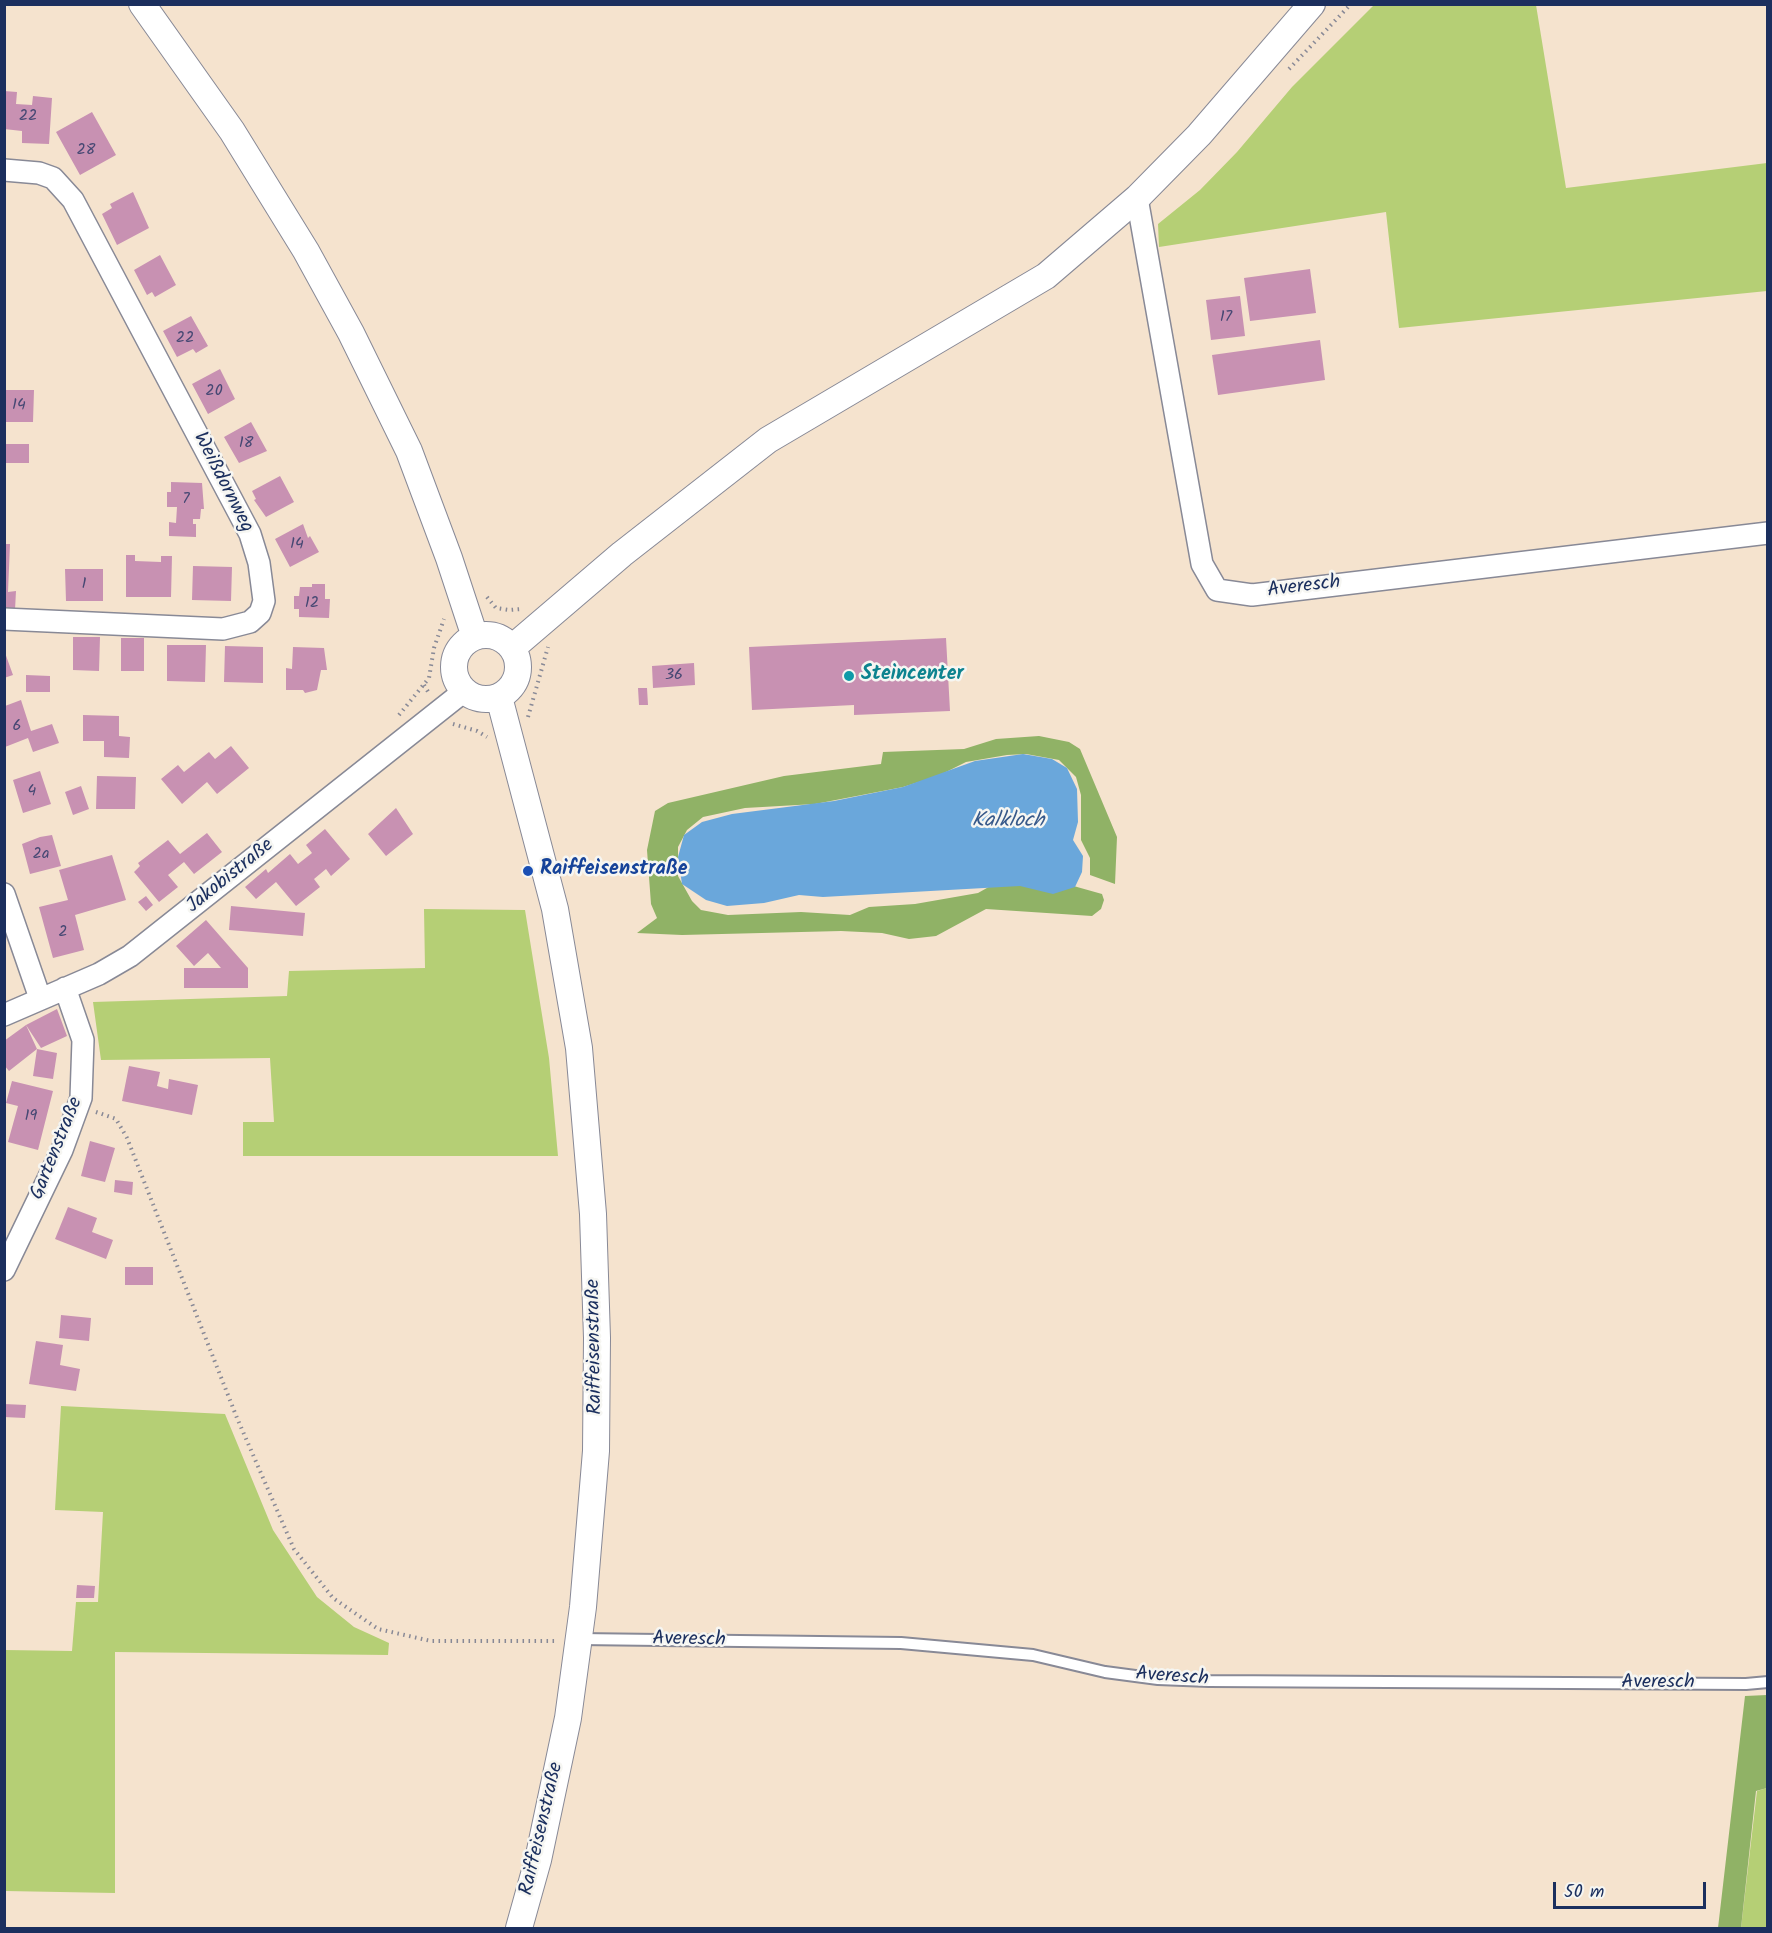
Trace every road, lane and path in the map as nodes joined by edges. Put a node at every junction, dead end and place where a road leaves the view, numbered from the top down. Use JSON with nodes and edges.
{"nodes":[{"id":1,"x":142,"y":4,"type":"edge"},
{"id":2,"x":1312,"y":4,"type":"edge"},
{"id":3,"x":4,"y":170,"type":"edge"},
{"id":4,"x":1139,"y":209,"type":"junction"},
{"id":5,"x":1767,"y":533,"type":"edge"},
{"id":6,"x":464,"y":604,"type":"junction"},
{"id":7,"x":4,"y":619,"type":"edge"},
{"id":8,"x":539,"y":625,"type":"junction"},
{"id":9,"x":475,"y":637,"type":"junction"},
{"id":10,"x":512,"y":648,"type":"junction"},
{"id":11,"x":464,"y":692,"type":"junction"},
{"id":12,"x":499,"y":697,"type":"junction"},
{"id":13,"x":440,"y":710,"type":"junction"},
{"id":14,"x":397,"y":717,"type":"dead end"},
{"id":15,"x":498,"y":734,"type":"junction"},
{"id":16,"x":490,"y":748,"type":"dead end"},
{"id":17,"x":4,"y":894,"type":"edge"},
{"id":18,"x":65,"y":988,"type":"junction"},
{"id":19,"x":40,"y":998,"type":"junction"},
{"id":20,"x":4,"y":1015,"type":"edge"},
{"id":21,"x":78,"y":1108,"type":"junction"},
{"id":22,"x":4,"y":1270,"type":"edge"},
{"id":23,"x":579,"y":1639,"type":"junction"},
{"id":24,"x":1767,"y":1682,"type":"edge"},
{"id":25,"x":519,"y":1929,"type":"edge"}],
"edges":[{"from":1,"to":6,"type":"street"},
{"from":2,"to":4,"type":"street"},
{"from":3,"to":7,"type":"street","name":"Weißdornweg"},
{"from":4,"to":5,"type":"street","name":"Averesch"},
{"from":4,"to":8,"type":"street"},
{"from":6,"to":8,"type":"path"},
{"from":6,"to":9,"type":"street"},
{"from":6,"to":14,"type":"path"},
{"from":8,"to":10,"type":"street"},
{"from":8,"to":15,"type":"path"},
{"from":9,"to":10,"type":"street"},
{"from":9,"to":11,"type":"street"},
{"from":10,"to":12,"type":"street"},
{"from":11,"to":12,"type":"street"},
{"from":11,"to":13,"type":"street","name":"Jakobistraße"},
{"from":12,"to":15,"type":"street","name":"Raiffeisenstraße"},
{"from":13,"to":15,"type":"path"},
{"from":13,"to":18,"type":"street","name":"Jakobistraße"},
{"from":15,"to":16,"type":"path"},
{"from":15,"to":23,"type":"street","name":"Raiffeisenstraße"},
{"from":17,"to":19,"type":"street"},
{"from":18,"to":19,"type":"street","name":"Jakobistraße"},
{"from":18,"to":21,"type":"street","name":"Gartenstraße"},
{"from":19,"to":20,"type":"street","name":"Jakobistraße"},
{"from":21,"to":22,"type":"street","name":"Gartenstraße"},
{"from":21,"to":23,"type":"path"},
{"from":23,"to":24,"type":"lane","name":"Averesch"},
{"from":23,"to":25,"type":"street","name":"Raiffeisenstraße"}]}
